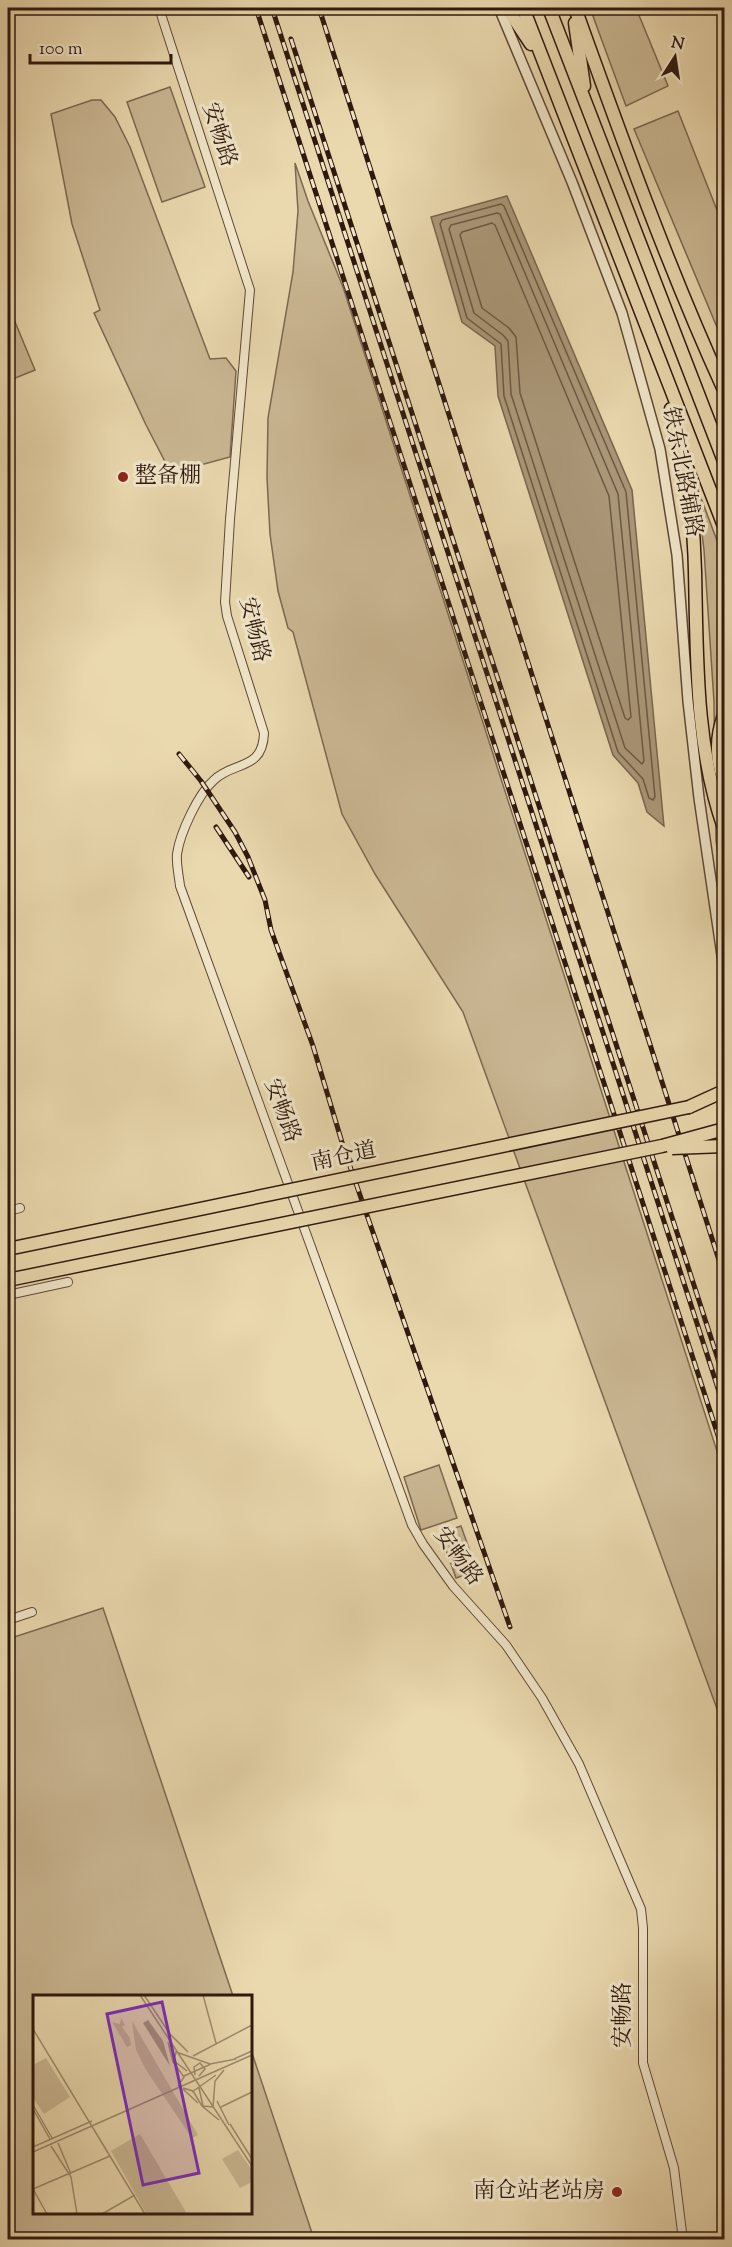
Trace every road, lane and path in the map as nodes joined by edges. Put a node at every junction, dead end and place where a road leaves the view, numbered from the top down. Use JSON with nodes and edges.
{"nodes":[{"id":1,"x":159,"y":8,"type":"edge"},
{"id":2,"x":499,"y":8,"type":"edge"},
{"id":3,"x":507,"y":8,"type":"edge"},
{"id":4,"x":523,"y":8,"type":"edge"},
{"id":5,"x":549,"y":8,"type":"edge"},
{"id":6,"x":574,"y":8,"type":"edge"},
{"id":7,"x":543,"y":62,"type":"junction"},
{"id":8,"x":587,"y":108,"type":"junction"},
{"id":9,"x":654,"y":349,"type":"junction"},
{"id":10,"x":694,"y":381,"type":"junction"},
{"id":11,"x":724,"y":390,"type":"edge"},
{"id":12,"x":724,"y":436,"type":"edge"},
{"id":13,"x":724,"y":461,"type":"edge"},
{"id":14,"x":724,"y":526,"type":"edge"},
{"id":15,"x":724,"y":715,"type":"edge"},
{"id":16,"x":724,"y":780,"type":"edge"},
{"id":17,"x":724,"y":828,"type":"edge"},
{"id":18,"x":724,"y":969,"type":"edge"},
{"id":19,"x":724,"y":1091,"type":"edge"},
{"id":20,"x":724,"y":1101,"type":"edge"},
{"id":21,"x":689,"y":1107,"type":"junction"},
{"id":22,"x":724,"y":1129,"type":"edge"},
{"id":23,"x":662,"y":1146,"type":"junction"},
{"id":24,"x":724,"y":1146,"type":"edge"},
{"id":25,"x":20,"y":1208,"type":"dead end"},
{"id":26,"x":8,"y":1211,"type":"edge"},
{"id":27,"x":8,"y":1249,"type":"edge"},
{"id":28,"x":8,"y":1280,"type":"edge"},
{"id":29,"x":68,"y":1282,"type":"dead end"},
{"id":30,"x":8,"y":1295,"type":"edge"},
{"id":31,"x":32,"y":1612,"type":"dead end"},
{"id":32,"x":8,"y":1620,"type":"edge"},
{"id":33,"x":683,"y":2240,"type":"edge"}],
"edges":[{"from":1,"to":33,"type":"street","name":"安畅路"},
{"from":2,"to":18,"type":"street","name":"铁东北路辅路"},
{"from":3,"to":7,"type":"highway"},
{"from":4,"to":7,"type":"highway"},
{"from":5,"to":8,"type":"highway"},
{"from":6,"to":8,"type":"highway"},
{"from":6,"to":11,"type":"highway"},
{"from":7,"to":9,"type":"highway"},
{"from":8,"to":10,"type":"highway"},
{"from":9,"to":14,"type":"highway"},
{"from":9,"to":17,"type":"highway"},
{"from":10,"to":12,"type":"highway"},
{"from":10,"to":13,"type":"highway"},
{"from":15,"to":16,"type":"highway"},
{"from":19,"to":21,"type":"highway"},
{"from":20,"to":21,"type":"highway"},
{"from":21,"to":27,"type":"highway","name":"南仓道","bridge":true},
{"from":22,"to":23,"type":"highway","bridge":true},
{"from":23,"to":24,"type":"highway","bridge":true},
{"from":23,"to":28,"type":"highway","bridge":true},
{"from":25,"to":26,"type":"street"},
{"from":29,"to":30,"type":"street"},
{"from":31,"to":32,"type":"street"}]}
